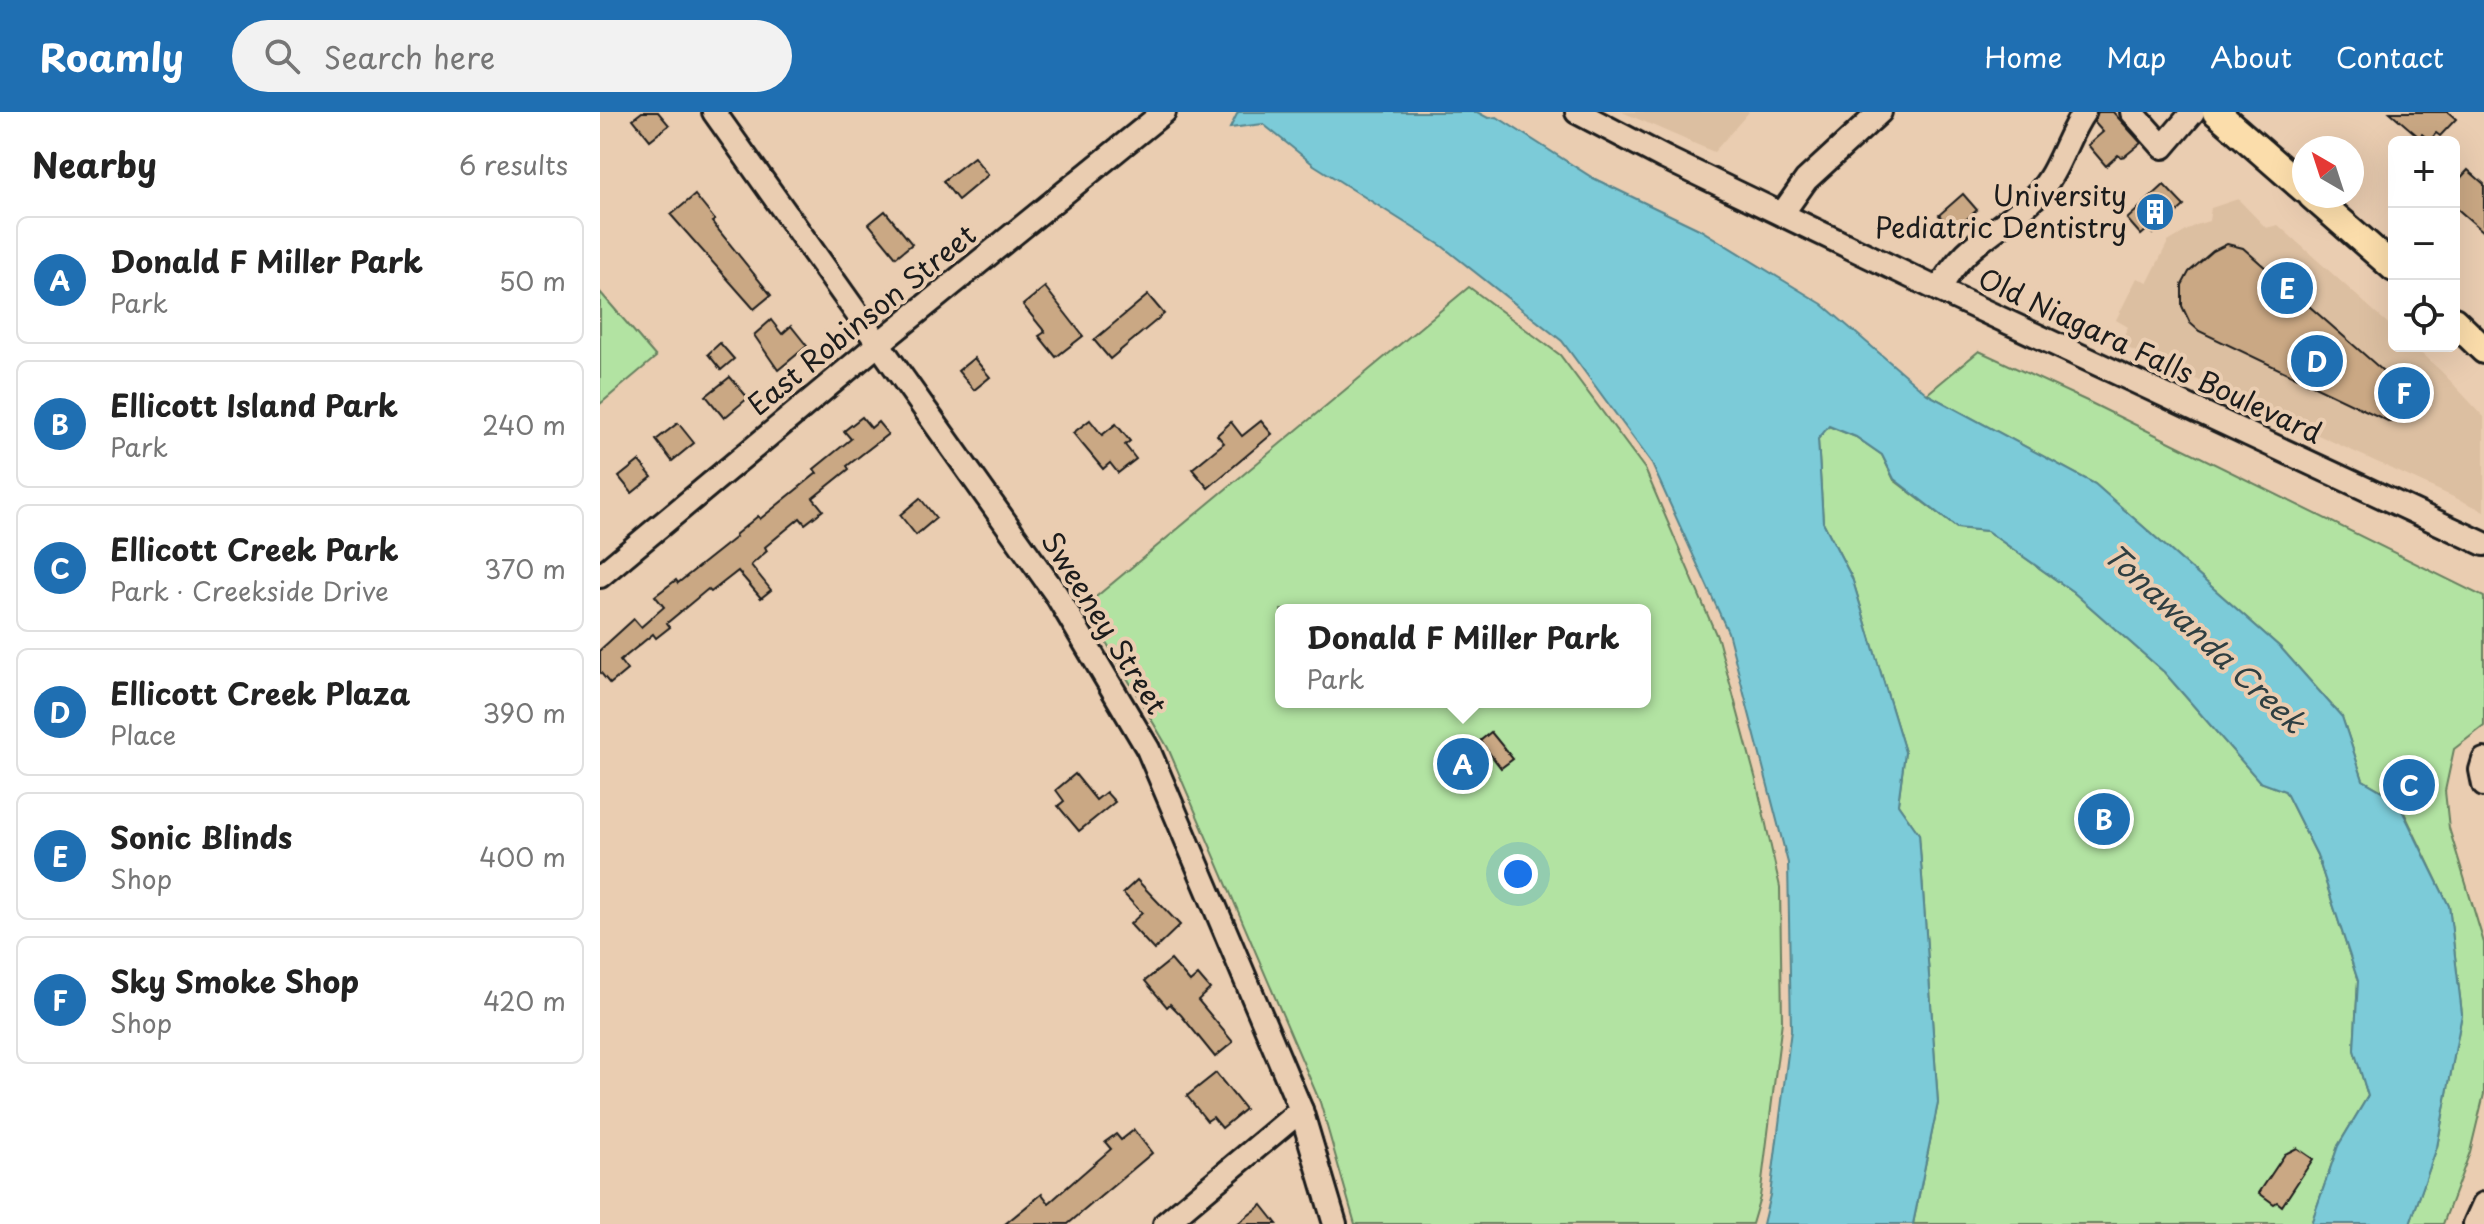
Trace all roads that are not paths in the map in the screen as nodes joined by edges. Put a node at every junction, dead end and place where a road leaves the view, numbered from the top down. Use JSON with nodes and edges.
{"nodes":[{"id":1,"x":714,"y":112,"type":"edge"},
{"id":2,"x":1577,"y":112,"type":"edge"},
{"id":3,"x":1880,"y":112,"type":"edge"},
{"id":4,"x":2084,"y":112,"type":"edge"},
{"id":5,"x":2132,"y":112,"type":"edge"},
{"id":6,"x":2193,"y":112,"type":"edge"},
{"id":7,"x":2216,"y":112,"type":"edge"},
{"id":8,"x":1162,"y":114,"type":"edge"},
{"id":9,"x":2292,"y":178,"type":"edge"},
{"id":10,"x":2326,"y":208,"type":"edge"},
{"id":11,"x":1782,"y":214,"type":"junction"},
{"id":12,"x":2388,"y":263,"type":"edge"},
{"id":13,"x":1939,"y":290,"type":"junction"},
{"id":14,"x":2460,"y":327,"type":"edge"},
{"id":15,"x":877,"y":345,"type":"junction"},
{"id":16,"x":2484,"y":350,"type":"edge"},
{"id":17,"x":2484,"y":544,"type":"edge"},
{"id":18,"x":600,"y":576,"type":"edge"},
{"id":19,"x":2484,"y":760,"type":"edge"},
{"id":20,"x":2484,"y":785,"type":"edge"},
{"id":21,"x":1301,"y":1110,"type":"junction"},
{"id":22,"x":2484,"y":1204,"type":"edge"},
{"id":23,"x":1165,"y":1224,"type":"edge"},
{"id":24,"x":1335,"y":1224,"type":"edge"},
{"id":25,"x":2475,"y":1224,"type":"edge"}],
"edges":[{"from":1,"to":15,"type":"street","name":"Sweeney Street"},
{"from":2,"to":11,"type":"street","name":"Old Niagara Falls Boulevard"},
{"from":3,"to":11,"type":"street"},
{"from":4,"to":13,"type":"street"},
{"from":5,"to":6,"type":"street"},
{"from":7,"to":9,"type":"main road"},
{"from":8,"to":15,"type":"street","name":"East Robinson Street"},
{"from":10,"to":12,"type":"main road"},
{"from":11,"to":13,"type":"street","name":"Old Niagara Falls Boulevard"},
{"from":13,"to":17,"type":"street","name":"Old Niagara Falls Boulevard"},
{"from":14,"to":16,"type":"main road"},
{"from":15,"to":18,"type":"street","name":"East Robinson Street"},
{"from":15,"to":21,"type":"street","name":"Sweeney Street"},
{"from":19,"to":20,"type":"street"},
{"from":21,"to":23,"type":"street"},
{"from":21,"to":24,"type":"street","name":"Sweeney Street"},
{"from":22,"to":25,"type":"street"}]}
